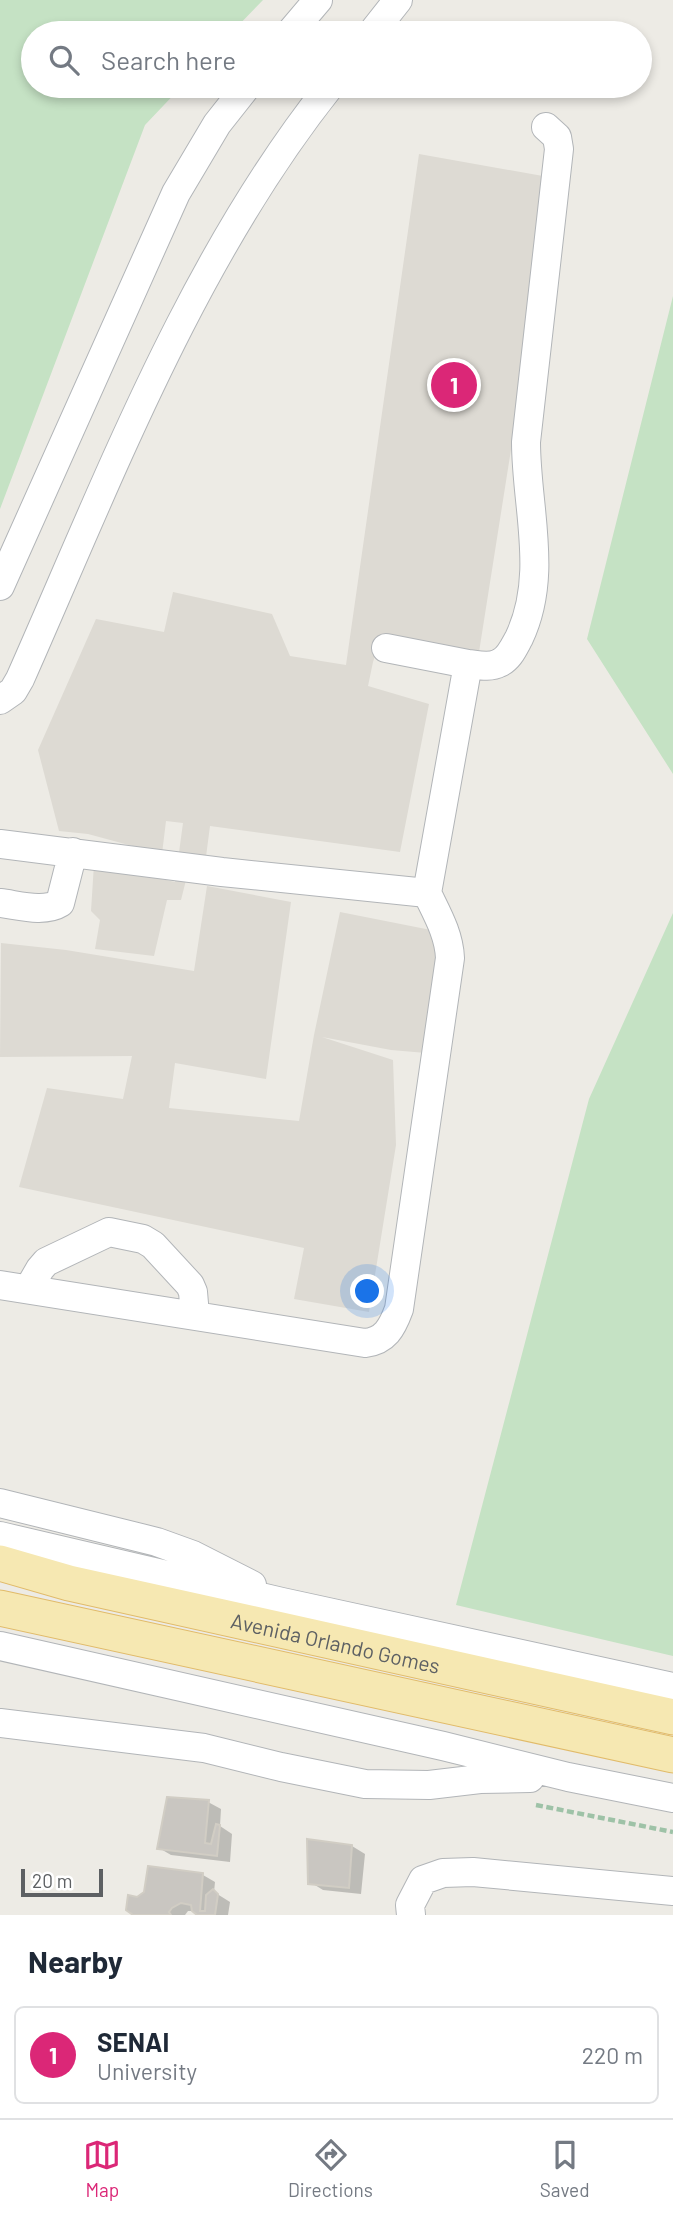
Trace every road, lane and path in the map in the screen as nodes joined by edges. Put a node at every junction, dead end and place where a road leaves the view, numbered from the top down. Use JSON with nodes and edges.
{"nodes":[{"id":1,"x":318,"y":0,"type":"edge"},
{"id":2,"x":398,"y":0,"type":"edge"},
{"id":3,"x":300,"y":21,"type":"edge"},
{"id":4,"x":381,"y":21,"type":"edge"},
{"id":5,"x":238,"y":98,"type":"edge"},
{"id":6,"x":321,"y":98,"type":"edge"},
{"id":7,"x":546,"y":127,"type":"dead end"},
{"id":8,"x":0,"y":586,"type":"edge"},
{"id":9,"x":386,"y":648,"type":"dead end"},
{"id":10,"x":467,"y":664,"type":"junction"},
{"id":11,"x":0,"y":700,"type":"edge"},
{"id":12,"x":0,"y":844,"type":"edge"},
{"id":13,"x":73,"y":852,"type":"junction"},
{"id":14,"x":427,"y":893,"type":"junction"},
{"id":15,"x":0,"y":903,"type":"edge"},
{"id":16,"x":0,"y":1285,"type":"edge"},
{"id":17,"x":29,"y":1288,"type":"junction"},
{"id":18,"x":195,"y":1315,"type":"junction"},
{"id":19,"x":0,"y":1503,"type":"edge"},
{"id":20,"x":0,"y":1536,"type":"edge"},
{"id":21,"x":0,"y":1563,"type":"edge"},
{"id":22,"x":282,"y":1602,"type":"junction"},
{"id":23,"x":0,"y":1608,"type":"edge"},
{"id":24,"x":0,"y":1646,"type":"edge"},
{"id":25,"x":673,"y":1687,"type":"edge"},
{"id":26,"x":673,"y":1717,"type":"edge"},
{"id":27,"x":0,"y":1723,"type":"edge"},
{"id":28,"x":673,"y":1755,"type":"edge"},
{"id":29,"x":568,"y":1777,"type":"junction"},
{"id":30,"x":673,"y":1798,"type":"edge"},
{"id":31,"x":673,"y":1891,"type":"edge"},
{"id":32,"x":411,"y":1915,"type":"edge"}],
"edges":[{"from":1,"to":3,"type":"street"},
{"from":2,"to":4,"type":"street"},
{"from":5,"to":8,"type":"street"},
{"from":6,"to":11,"type":"street"},
{"from":7,"to":10,"type":"street"},
{"from":9,"to":10,"type":"street"},
{"from":10,"to":14,"type":"street"},
{"from":12,"to":13,"type":"street"},
{"from":13,"to":14,"type":"street"},
{"from":13,"to":15,"type":"street"},
{"from":14,"to":18,"type":"street"},
{"from":16,"to":17,"type":"street"},
{"from":17,"to":18,"type":"street"},
{"from":17,"to":18,"type":"street"},
{"from":19,"to":22,"type":"street"},
{"from":20,"to":22,"type":"street","name":"Avenida Orlando Gomes"},
{"from":21,"to":26,"type":"main road","name":"Avenida Orlando Gomes"},
{"from":22,"to":25,"type":"street","name":"Avenida Orlando Gomes"},
{"from":23,"to":28,"type":"main road","name":"Avenida Orlando Gomes"},
{"from":24,"to":29,"type":"street"},
{"from":27,"to":29,"type":"street"},
{"from":29,"to":30,"type":"street"},
{"from":31,"to":32,"type":"street"}]}
